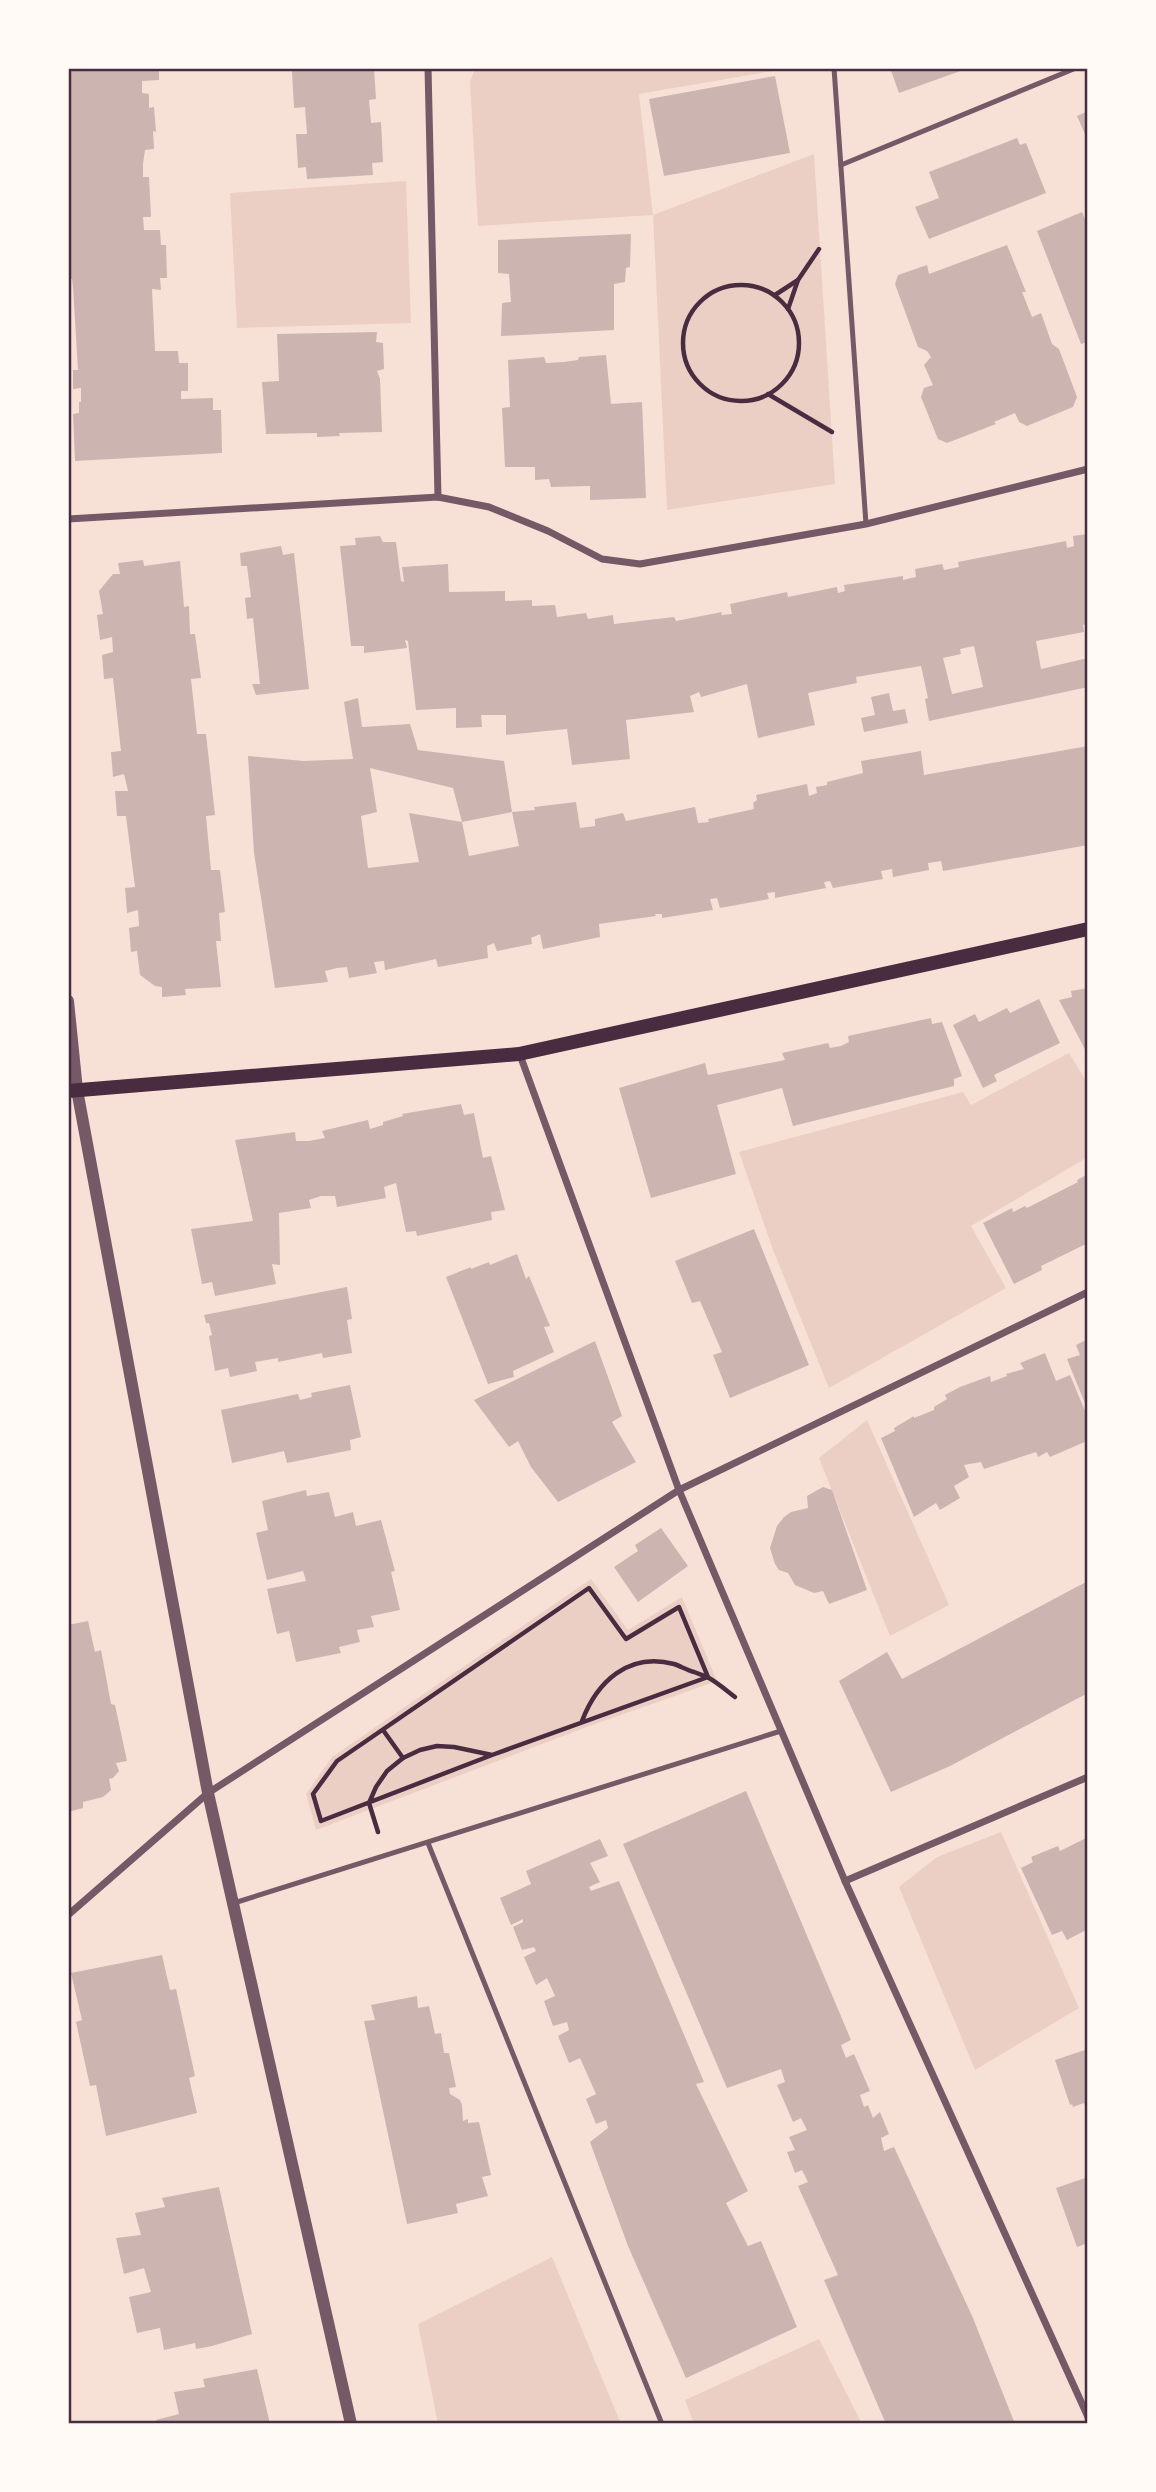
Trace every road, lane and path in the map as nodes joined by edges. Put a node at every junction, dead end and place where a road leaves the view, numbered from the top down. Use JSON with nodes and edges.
{"nodes":[{"id":1,"x":428,"y":68,"type":"edge"},
{"id":2,"x":834,"y":68,"type":"edge"},
{"id":3,"x":1076,"y":68,"type":"edge"},
{"id":4,"x":841,"y":165,"type":"junction"},
{"id":5,"x":845,"y":211,"type":"junction"},
{"id":6,"x":798,"y":280,"type":"junction"},
{"id":7,"x":775,"y":295,"type":"junction"},
{"id":8,"x":789,"y":309,"type":"junction"},
{"id":9,"x":768,"y":394,"type":"junction"},
{"id":10,"x":860,"y":449,"type":"junction"},
{"id":11,"x":1088,"y":469,"type":"edge"},
{"id":12,"x":438,"y":498,"type":"junction"},
{"id":13,"x":68,"y":519,"type":"edge"},
{"id":14,"x":866,"y":524,"type":"junction"},
{"id":15,"x":1088,"y":929,"type":"edge"},
{"id":16,"x":68,"y":1001,"type":"edge"},
{"id":17,"x":519,"y":1054,"type":"junction"},
{"id":18,"x":73,"y":1090,"type":"edge"},
{"id":19,"x":1088,"y":1292,"type":"edge"},
{"id":20,"x":679,"y":1490,"type":"junction"},
{"id":21,"x":708,"y":1677,"type":"junction"},
{"id":22,"x":740,"y":1700,"type":"dead end"},
{"id":23,"x":582,"y":1722,"type":"junction"},
{"id":24,"x":383,"y":1730,"type":"junction"},
{"id":25,"x":781,"y":1731,"type":"junction"},
{"id":26,"x":492,"y":1755,"type":"junction"},
{"id":27,"x":403,"y":1758,"type":"junction"},
{"id":28,"x":1088,"y":1777,"type":"edge"},
{"id":29,"x":208,"y":1793,"type":"junction"},
{"id":30,"x":369,"y":1803,"type":"junction"},
{"id":31,"x":428,"y":1843,"type":"junction"},
{"id":32,"x":386,"y":1855,"type":"junction"},
{"id":33,"x":845,"y":1881,"type":"junction"},
{"id":34,"x":233,"y":1903,"type":"junction"},
{"id":35,"x":68,"y":1915,"type":"edge"},
{"id":36,"x":1088,"y":2417,"type":"edge"},
{"id":37,"x":352,"y":2424,"type":"edge"},
{"id":38,"x":662,"y":2424,"type":"edge"}],
"edges":[{"from":1,"to":12,"type":"street"},
{"from":2,"to":4,"type":"lane"},
{"from":3,"to":4,"type":"lane"},
{"from":4,"to":5,"type":"lane"},
{"from":5,"to":6,"type":"path"},
{"from":5,"to":10,"type":"lane"},
{"from":6,"to":7,"type":"path"},
{"from":6,"to":8,"type":"path"},
{"from":7,"to":8,"type":"path"},
{"from":7,"to":9,"type":"path"},
{"from":8,"to":9,"type":"path"},
{"from":9,"to":10,"type":"path"},
{"from":10,"to":14,"type":"lane"},
{"from":11,"to":14,"type":"street"},
{"from":12,"to":13,"type":"street"},
{"from":12,"to":14,"type":"street"},
{"from":15,"to":17,"type":"main road"},
{"from":16,"to":18,"type":"street"},
{"from":17,"to":18,"type":"main road"},
{"from":17,"to":20,"type":"street"},
{"from":18,"to":29,"type":"street"},
{"from":19,"to":20,"type":"street"},
{"from":20,"to":25,"type":"street"},
{"from":20,"to":29,"type":"street"},
{"from":21,"to":22,"type":"path"},
{"from":21,"to":23,"type":"path"},
{"from":21,"to":23,"type":"path"},
{"from":21,"to":24,"type":"path"},
{"from":23,"to":26,"type":"path"},
{"from":24,"to":27,"type":"path"},
{"from":24,"to":30,"type":"path"},
{"from":25,"to":31,"type":"lane"},
{"from":25,"to":33,"type":"street"},
{"from":26,"to":27,"type":"path"},
{"from":26,"to":30,"type":"path"},
{"from":27,"to":30,"type":"path"},
{"from":28,"to":33,"type":"street"},
{"from":29,"to":34,"type":"street"},
{"from":29,"to":35,"type":"street"},
{"from":30,"to":32,"type":"path"},
{"from":31,"to":32,"type":"lane"},
{"from":31,"to":38,"type":"lane"},
{"from":32,"to":34,"type":"lane"},
{"from":33,"to":36,"type":"street"},
{"from":34,"to":37,"type":"street"}]}
